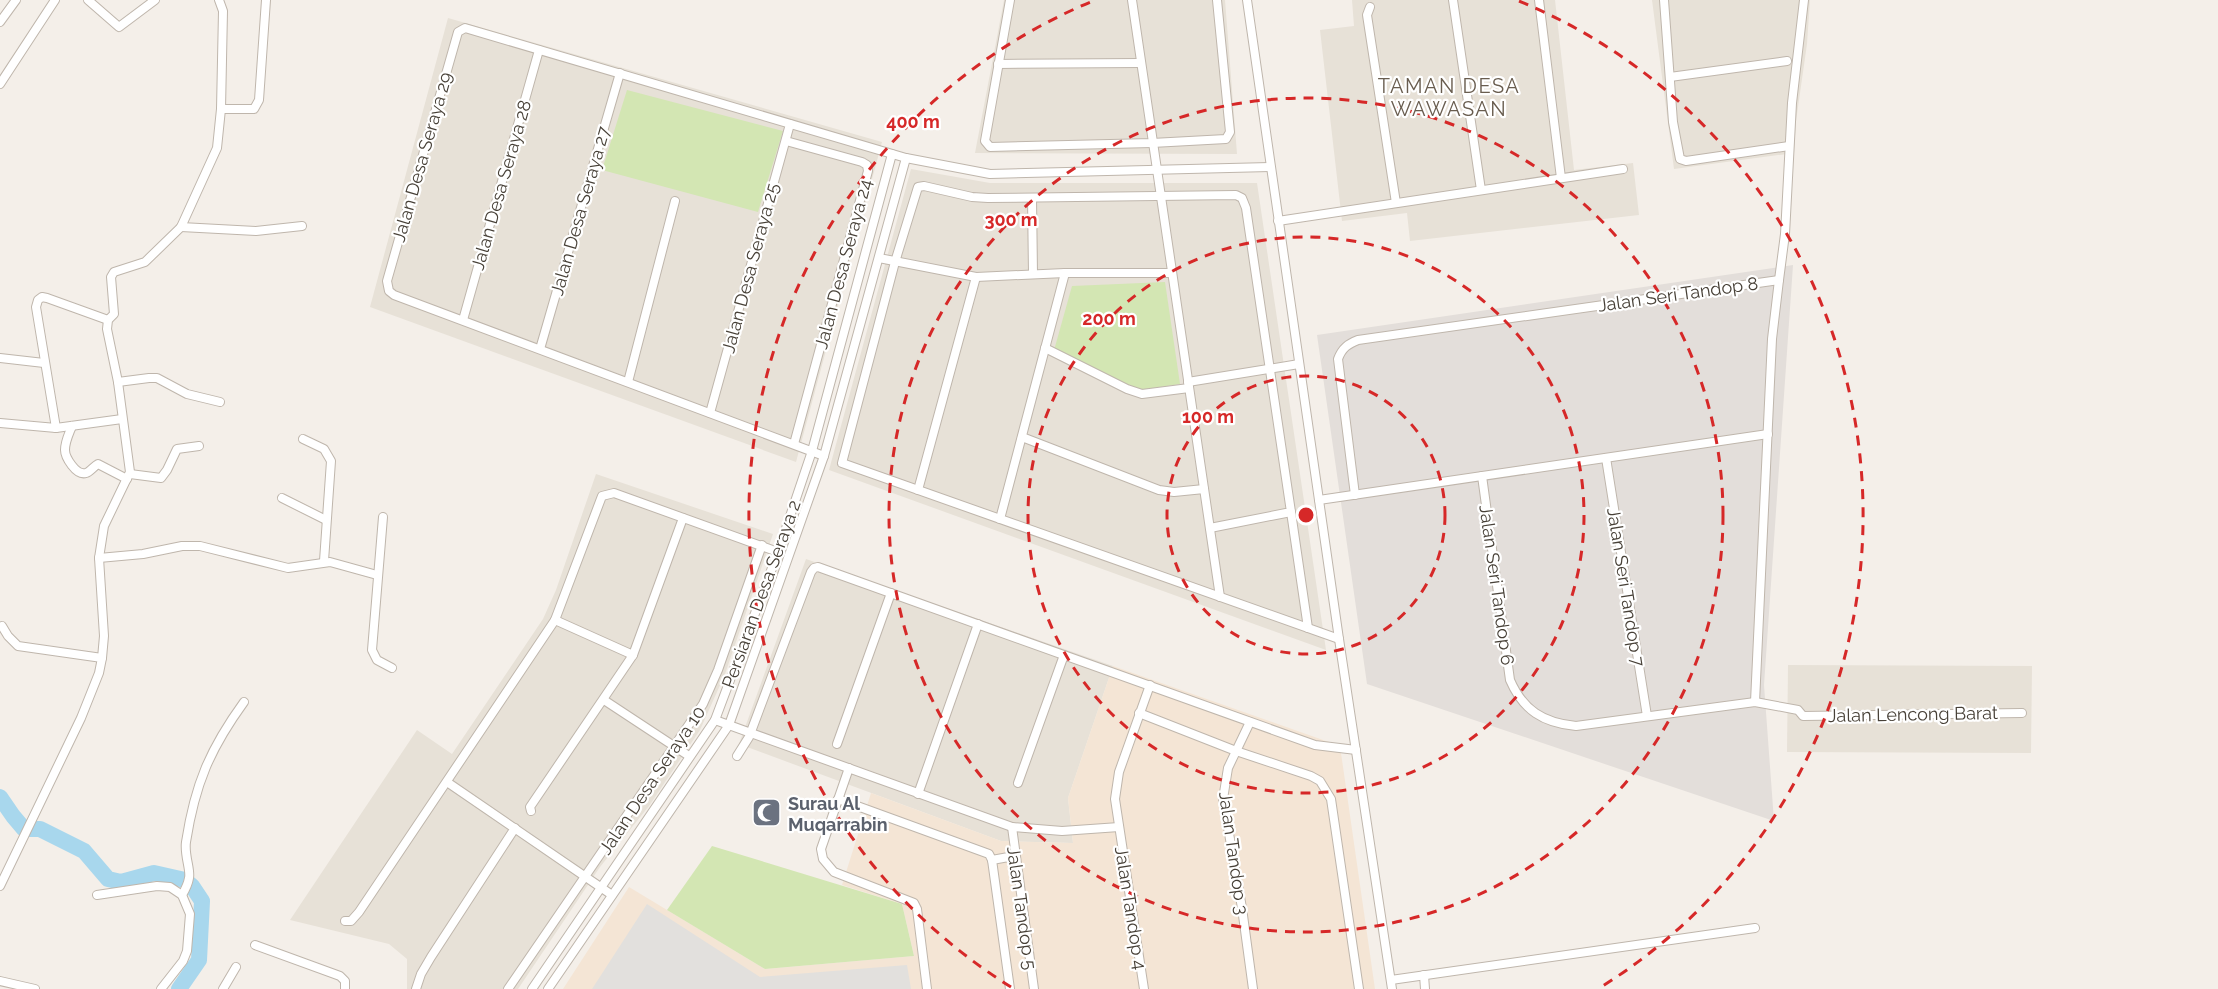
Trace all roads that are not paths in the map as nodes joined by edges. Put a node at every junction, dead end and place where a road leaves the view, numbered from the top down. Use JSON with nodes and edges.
{"nodes":[{"id":1,"x":16,"y":0,"type":"edge"},
{"id":2,"x":55,"y":0,"type":"edge"},
{"id":3,"x":88,"y":0,"type":"edge"},
{"id":4,"x":154,"y":0,"type":"edge"},
{"id":5,"x":219,"y":0,"type":"edge"},
{"id":6,"x":266,"y":0,"type":"edge"},
{"id":7,"x":1010,"y":0,"type":"edge"},
{"id":8,"x":1132,"y":0,"type":"edge"},
{"id":9,"x":1217,"y":0,"type":"edge"},
{"id":10,"x":1247,"y":0,"type":"edge"},
{"id":11,"x":1453,"y":0,"type":"edge"},
{"id":12,"x":1539,"y":0,"type":"edge"},
{"id":13,"x":1664,"y":0,"type":"edge"},
{"id":14,"x":1804,"y":0,"type":"edge"},
{"id":15,"x":1370,"y":7,"type":"dead end"},
{"id":16,"x":0,"y":22,"type":"edge"},
{"id":17,"x":539,"y":50,"type":"junction"},
{"id":18,"x":1787,"y":61,"type":"dead end"},
{"id":19,"x":1141,"y":63,"type":"junction"},
{"id":20,"x":998,"y":64,"type":"junction"},
{"id":21,"x":620,"y":73,"type":"junction"},
{"id":22,"x":1670,"y":77,"type":"junction"},
{"id":23,"x":0,"y":84,"type":"edge"},
{"id":24,"x":220,"y":109,"type":"junction"},
{"id":25,"x":790,"y":124,"type":"junction"},
{"id":26,"x":786,"y":141,"type":"junction"},
{"id":27,"x":1152,"y":143,"type":"junction"},
{"id":28,"x":1789,"y":146,"type":"junction"},
{"id":29,"x":892,"y":154,"type":"junction"},
{"id":30,"x":906,"y":158,"type":"junction"},
{"id":31,"x":1270,"y":167,"type":"junction"},
{"id":32,"x":1623,"y":169,"type":"dead end"},
{"id":33,"x":1156,"y":170,"type":"junction"},
{"id":34,"x":1561,"y":178,"type":"junction"},
{"id":35,"x":1481,"y":190,"type":"junction"},
{"id":36,"x":1160,"y":195,"type":"junction"},
{"id":37,"x":1032,"y":198,"type":"junction"},
{"id":38,"x":675,"y":201,"type":"dead end"},
{"id":39,"x":1396,"y":203,"type":"junction"},
{"id":40,"x":1278,"y":220,"type":"junction"},
{"id":41,"x":303,"y":226,"type":"dead end"},
{"id":42,"x":181,"y":227,"type":"junction"},
{"id":43,"x":879,"y":258,"type":"junction"},
{"id":44,"x":895,"y":262,"type":"junction"},
{"id":45,"x":1065,"y":273,"type":"junction"},
{"id":46,"x":1171,"y":273,"type":"junction"},
{"id":47,"x":1033,"y":274,"type":"junction"},
{"id":48,"x":976,"y":277,"type":"junction"},
{"id":49,"x":1779,"y":280,"type":"junction"},
{"id":50,"x":108,"y":320,"type":"junction"},
{"id":51,"x":463,"y":320,"type":"junction"},
{"id":52,"x":1045,"y":348,"type":"junction"},
{"id":53,"x":540,"y":349,"type":"junction"},
{"id":54,"x":0,"y":358,"type":"edge"},
{"id":55,"x":44,"y":363,"type":"junction"},
{"id":56,"x":1299,"y":364,"type":"junction"},
{"id":57,"x":1271,"y":368,"type":"junction"},
{"id":58,"x":118,"y":382,"type":"junction"},
{"id":59,"x":628,"y":382,"type":"junction"},
{"id":60,"x":1188,"y":385,"type":"junction"},
{"id":61,"x":220,"y":402,"type":"dead end"},
{"id":62,"x":710,"y":413,"type":"junction"},
{"id":63,"x":122,"y":419,"type":"junction"},
{"id":64,"x":0,"y":423,"type":"edge"},
{"id":65,"x":72,"y":426,"type":"junction"},
{"id":66,"x":56,"y":428,"type":"junction"},
{"id":67,"x":1768,"y":434,"type":"junction"},
{"id":68,"x":1022,"y":437,"type":"junction"},
{"id":69,"x":303,"y":439,"type":"dead end"},
{"id":70,"x":794,"y":444,"type":"junction"},
{"id":71,"x":199,"y":446,"type":"dead end"},
{"id":72,"x":812,"y":451,"type":"junction"},
{"id":73,"x":824,"y":456,"type":"junction"},
{"id":74,"x":1606,"y":458,"type":"junction"},
{"id":75,"x":1482,"y":476,"type":"junction"},
{"id":76,"x":129,"y":477,"type":"junction"},
{"id":77,"x":1204,"y":489,"type":"junction"},
{"id":78,"x":918,"y":490,"type":"junction"},
{"id":79,"x":1355,"y":495,"type":"junction"},
{"id":80,"x":282,"y":498,"type":"dead end"},
{"id":81,"x":1319,"y":500,"type":"junction"},
{"id":82,"x":1291,"y":512,"type":"junction"},
{"id":83,"x":383,"y":517,"type":"dead end"},
{"id":84,"x":683,"y":518,"type":"junction"},
{"id":85,"x":1000,"y":519,"type":"junction"},
{"id":86,"x":326,"y":520,"type":"junction"},
{"id":87,"x":1210,"y":528,"type":"junction"},
{"id":88,"x":762,"y":545,"type":"junction"},
{"id":89,"x":778,"y":552,"type":"junction"},
{"id":90,"x":99,"y":558,"type":"junction"},
{"id":91,"x":324,"y":561,"type":"junction"},
{"id":92,"x":377,"y":575,"type":"junction"},
{"id":93,"x":891,"y":593,"type":"junction"},
{"id":94,"x":1220,"y":597,"type":"junction"},
{"id":95,"x":555,"y":620,"type":"junction"},
{"id":96,"x":978,"y":624,"type":"junction"},
{"id":97,"x":3,"y":626,"type":"dead end"},
{"id":98,"x":1308,"y":628,"type":"junction"},
{"id":99,"x":1339,"y":639,"type":"junction"},
{"id":100,"x":633,"y":655,"type":"junction"},
{"id":101,"x":1064,"y":655,"type":"junction"},
{"id":102,"x":102,"y":658,"type":"junction"},
{"id":103,"x":392,"y":668,"type":"dead end"},
{"id":104,"x":1150,"y":686,"type":"junction"},
{"id":105,"x":604,"y":700,"type":"junction"},
{"id":106,"x":244,"y":702,"type":"dead end"},
{"id":107,"x":1755,"y":702,"type":"junction"},
{"id":108,"x":1139,"y":713,"type":"junction"},
{"id":109,"x":2022,"y":713,"type":"dead end"},
{"id":110,"x":1647,"y":716,"type":"junction"},
{"id":111,"x":1803,"y":716,"type":"joint"},
{"id":112,"x":715,"y":720,"type":"junction"},
{"id":113,"x":1250,"y":722,"type":"junction"},
{"id":114,"x":729,"y":725,"type":"junction"},
{"id":115,"x":750,"y":733,"type":"junction"},
{"id":116,"x":837,"y":744,"type":"dead end"},
{"id":117,"x":675,"y":746,"type":"junction"},
{"id":118,"x":1356,"y":750,"type":"junction"},
{"id":119,"x":1236,"y":751,"type":"junction"},
{"id":120,"x":690,"y":756,"type":"junction"},
{"id":121,"x":737,"y":756,"type":"dead end"},
{"id":122,"x":849,"y":768,"type":"junction"},
{"id":123,"x":447,"y":782,"type":"junction"},
{"id":124,"x":1018,"y":783,"type":"dead end"},
{"id":125,"x":918,"y":794,"type":"junction"},
{"id":126,"x":838,"y":799,"type":"junction"},
{"id":127,"x":531,"y":811,"type":"dead end"},
{"id":128,"x":1012,"y":826,"type":"junction"},
{"id":129,"x":1119,"y":827,"type":"junction"},
{"id":130,"x":515,"y":828,"type":"junction"},
{"id":131,"x":1014,"y":856,"type":"junction"},
{"id":132,"x":992,"y":860,"type":"junction"},
{"id":133,"x":586,"y":877,"type":"junction"},
{"id":134,"x":0,"y":886,"type":"edge"},
{"id":135,"x":601,"y":887,"type":"junction"},
{"id":136,"x":183,"y":894,"type":"junction"},
{"id":137,"x":612,"y":894,"type":"junction"},
{"id":138,"x":97,"y":895,"type":"dead end"},
{"id":139,"x":345,"y":921,"type":"dead end"},
{"id":140,"x":1755,"y":928,"type":"dead end"},
{"id":141,"x":255,"y":945,"type":"dead end"},
{"id":142,"x":236,"y":967,"type":"dead end"},
{"id":143,"x":1424,"y":975,"type":"junction"},
{"id":144,"x":1391,"y":980,"type":"junction"},
{"id":145,"x":0,"y":981,"type":"edge"},
{"id":146,"x":35,"y":989,"type":"edge"},
{"id":147,"x":161,"y":989,"type":"edge"},
{"id":148,"x":223,"y":989,"type":"edge"},
{"id":149,"x":345,"y":989,"type":"edge"},
{"id":150,"x":416,"y":989,"type":"edge"},
{"id":151,"x":508,"y":989,"type":"edge"},
{"id":152,"x":532,"y":989,"type":"edge"},
{"id":153,"x":548,"y":989,"type":"edge"},
{"id":154,"x":927,"y":989,"type":"edge"},
{"id":155,"x":1010,"y":989,"type":"edge"},
{"id":156,"x":1034,"y":989,"type":"edge"},
{"id":157,"x":1144,"y":989,"type":"edge"},
{"id":158,"x":1253,"y":989,"type":"edge"},
{"id":159,"x":1359,"y":989,"type":"edge"},
{"id":160,"x":1392,"y":989,"type":"edge"},
{"id":161,"x":1425,"y":989,"type":"edge"}],
"edges":[{"from":1,"to":16,"type":"street"},
{"from":2,"to":23,"type":"street"},
{"from":3,"to":4,"type":"street"},
{"from":5,"to":24,"type":"street"},
{"from":6,"to":24,"type":"street"},
{"from":7,"to":20,"type":"street"},
{"from":8,"to":19,"type":"street"},
{"from":9,"to":27,"type":"street"},
{"from":10,"to":31,"type":"street"},
{"from":11,"to":35,"type":"street"},
{"from":12,"to":34,"type":"street"},
{"from":13,"to":22,"type":"street"},
{"from":14,"to":28,"type":"street"},
{"from":15,"to":39,"type":"street"},
{"from":17,"to":21,"type":"street"},
{"from":17,"to":51,"type":"street","name":"Jalan Desa Seraya 28"},
{"from":17,"to":51,"type":"street","name":"Jalan Desa Seraya 29"},
{"from":18,"to":22,"type":"street"},
{"from":19,"to":20,"type":"street"},
{"from":19,"to":27,"type":"street"},
{"from":20,"to":27,"type":"street"},
{"from":21,"to":25,"type":"street"},
{"from":21,"to":53,"type":"street","name":"Jalan Desa Seraya 27"},
{"from":22,"to":28,"type":"street"},
{"from":24,"to":42,"type":"street"},
{"from":25,"to":26,"type":"street","name":"Jalan Desa Seraya 25"},
{"from":25,"to":29,"type":"street"},
{"from":26,"to":62,"type":"street","name":"Jalan Desa Seraya 25"},
{"from":26,"to":70,"type":"street","name":"Jalan Desa Seraya 24"},
{"from":27,"to":33,"type":"street"},
{"from":28,"to":49,"type":"street"},
{"from":29,"to":30,"type":"street"},
{"from":29,"to":72,"type":"street","name":"Persiaran Desa Seraya 2"},
{"from":30,"to":33,"type":"street"},
{"from":30,"to":43,"type":"street","name":"Persiaran Desa Seraya 2"},
{"from":31,"to":33,"type":"street"},
{"from":31,"to":40,"type":"street"},
{"from":32,"to":34,"type":"street"},
{"from":33,"to":36,"type":"street"},
{"from":34,"to":35,"type":"street"},
{"from":35,"to":39,"type":"street"},
{"from":36,"to":37,"type":"street"},
{"from":36,"to":46,"type":"street"},
{"from":36,"to":57,"type":"street"},
{"from":37,"to":44,"type":"street"},
{"from":37,"to":47,"type":"street"},
{"from":38,"to":59,"type":"street"},
{"from":39,"to":40,"type":"street"},
{"from":40,"to":56,"type":"street"},
{"from":41,"to":42,"type":"street"},
{"from":42,"to":50,"type":"street"},
{"from":43,"to":44,"type":"street"},
{"from":43,"to":73,"type":"street","name":"Persiaran Desa Seraya 2"},
{"from":44,"to":48,"type":"street"},
{"from":44,"to":78,"type":"street"},
{"from":45,"to":46,"type":"street"},
{"from":45,"to":47,"type":"street"},
{"from":45,"to":52,"type":"street"},
{"from":46,"to":60,"type":"street"},
{"from":47,"to":48,"type":"street"},
{"from":48,"to":78,"type":"street"},
{"from":49,"to":67,"type":"street","name":"Jalan Seri Tandop 8"},
{"from":49,"to":79,"type":"street","name":"Jalan Seri Tandop 8"},
{"from":50,"to":55,"type":"street"},
{"from":50,"to":58,"type":"street"},
{"from":51,"to":53,"type":"street"},
{"from":52,"to":60,"type":"street"},
{"from":52,"to":68,"type":"street"},
{"from":53,"to":59,"type":"street"},
{"from":54,"to":55,"type":"street"},
{"from":55,"to":66,"type":"street"},
{"from":56,"to":57,"type":"street"},
{"from":56,"to":81,"type":"street"},
{"from":57,"to":60,"type":"street"},
{"from":57,"to":82,"type":"street"},
{"from":58,"to":61,"type":"street"},
{"from":58,"to":63,"type":"street"},
{"from":59,"to":62,"type":"street"},
{"from":60,"to":77,"type":"street"},
{"from":62,"to":70,"type":"street"},
{"from":63,"to":65,"type":"street"},
{"from":63,"to":76,"type":"street"},
{"from":64,"to":66,"type":"street"},
{"from":65,"to":66,"type":"street"},
{"from":65,"to":76,"type":"street"},
{"from":67,"to":74,"type":"street"},
{"from":67,"to":107,"type":"street","name":"Jalan Seri Tandop 8"},
{"from":68,"to":77,"type":"street"},
{"from":68,"to":85,"type":"street"},
{"from":69,"to":86,"type":"street"},
{"from":70,"to":72,"type":"street"},
{"from":71,"to":76,"type":"street"},
{"from":72,"to":73,"type":"street"},
{"from":72,"to":89,"type":"street","name":"Persiaran Desa Seraya 2"},
{"from":73,"to":114,"type":"street","name":"Persiaran Desa Seraya 2"},
{"from":74,"to":75,"type":"street"},
{"from":74,"to":110,"type":"street","name":"Jalan Seri Tandop 7"},
{"from":75,"to":79,"type":"street"},
{"from":75,"to":110,"type":"street","name":"Jalan Seri Tandop 6"},
{"from":76,"to":90,"type":"street"},
{"from":77,"to":87,"type":"street"},
{"from":78,"to":85,"type":"street"},
{"from":79,"to":81,"type":"street"},
{"from":80,"to":86,"type":"street"},
{"from":81,"to":99,"type":"street"},
{"from":82,"to":87,"type":"street"},
{"from":82,"to":98,"type":"street"},
{"from":83,"to":92,"type":"street"},
{"from":84,"to":88,"type":"street"},
{"from":84,"to":95,"type":"street"},
{"from":84,"to":100,"type":"street"},
{"from":85,"to":94,"type":"street"},
{"from":86,"to":91,"type":"street"},
{"from":87,"to":94,"type":"street"},
{"from":88,"to":89,"type":"street"},
{"from":88,"to":117,"type":"street","name":"Jalan Desa Seraya 10"},
{"from":89,"to":112,"type":"street","name":"Persiaran Desa Seraya 2"},
{"from":90,"to":91,"type":"street"},
{"from":90,"to":102,"type":"street"},
{"from":91,"to":92,"type":"street"},
{"from":92,"to":103,"type":"street"},
{"from":93,"to":96,"type":"street"},
{"from":93,"to":115,"type":"street"},
{"from":93,"to":116,"type":"street"},
{"from":94,"to":98,"type":"street"},
{"from":95,"to":100,"type":"street"},
{"from":95,"to":123,"type":"street"},
{"from":96,"to":101,"type":"street"},
{"from":96,"to":125,"type":"street"},
{"from":97,"to":102,"type":"street"},
{"from":98,"to":99,"type":"street"},
{"from":99,"to":118,"type":"street"},
{"from":100,"to":105,"type":"street"},
{"from":101,"to":104,"type":"street"},
{"from":101,"to":124,"type":"street"},
{"from":102,"to":134,"type":"street"},
{"from":104,"to":108,"type":"street","name":"Jalan Tandop 4"},
{"from":104,"to":113,"type":"street"},
{"from":105,"to":117,"type":"street"},
{"from":105,"to":127,"type":"street"},
{"from":106,"to":136,"type":"street"},
{"from":107,"to":110,"type":"street","name":"Jalan Seri Tandop 6"},
{"from":107,"to":111,"type":"street","name":"Jalan Seri Tandop 6"},
{"from":108,"to":119,"type":"street"},
{"from":108,"to":129,"type":"street","name":"Jalan Tandop 4"},
{"from":109,"to":111,"type":"street","name":"Jalan Lencong Barat"},
{"from":112,"to":114,"type":"street"},
{"from":112,"to":120,"type":"street","name":"Persiaran Desa Seraya 2"},
{"from":113,"to":118,"type":"street"},
{"from":113,"to":119,"type":"street","name":"Jalan Tandop 3"},
{"from":114,"to":115,"type":"street"},
{"from":114,"to":137,"type":"street","name":"Persiaran Desa Seraya 2"},
{"from":115,"to":121,"type":"street"},
{"from":115,"to":122,"type":"street"},
{"from":117,"to":120,"type":"street"},
{"from":117,"to":133,"type":"street","name":"Jalan Desa Seraya 10"},
{"from":118,"to":144,"type":"street"},
{"from":119,"to":158,"type":"street","name":"Jalan Tandop 3"},
{"from":119,"to":159,"type":"street"},
{"from":120,"to":135,"type":"street","name":"Persiaran Desa Seraya 2"},
{"from":122,"to":125,"type":"street"},
{"from":122,"to":126,"type":"street"},
{"from":123,"to":130,"type":"street"},
{"from":123,"to":139,"type":"street"},
{"from":125,"to":128,"type":"street"},
{"from":126,"to":132,"type":"street"},
{"from":126,"to":154,"type":"street"},
{"from":128,"to":129,"type":"street"},
{"from":128,"to":131,"type":"street","name":"Jalan Tandop 5"},
{"from":129,"to":157,"type":"street","name":"Jalan Tandop 4"},
{"from":130,"to":133,"type":"street"},
{"from":130,"to":150,"type":"street"},
{"from":131,"to":132,"type":"street"},
{"from":131,"to":156,"type":"street","name":"Jalan Tandop 5"},
{"from":132,"to":155,"type":"street"},
{"from":133,"to":135,"type":"street"},
{"from":133,"to":151,"type":"street","name":"Jalan Desa Seraya 10"},
{"from":135,"to":137,"type":"street"},
{"from":135,"to":152,"type":"street","name":"Persiaran Desa Seraya 2"},
{"from":136,"to":138,"type":"street"},
{"from":136,"to":147,"type":"street"},
{"from":137,"to":153,"type":"street","name":"Persiaran Desa Seraya 2"},
{"from":140,"to":143,"type":"street"},
{"from":141,"to":149,"type":"street"},
{"from":142,"to":148,"type":"street"},
{"from":143,"to":144,"type":"street"},
{"from":143,"to":161,"type":"street"},
{"from":144,"to":160,"type":"street"},
{"from":145,"to":146,"type":"street"}]}
